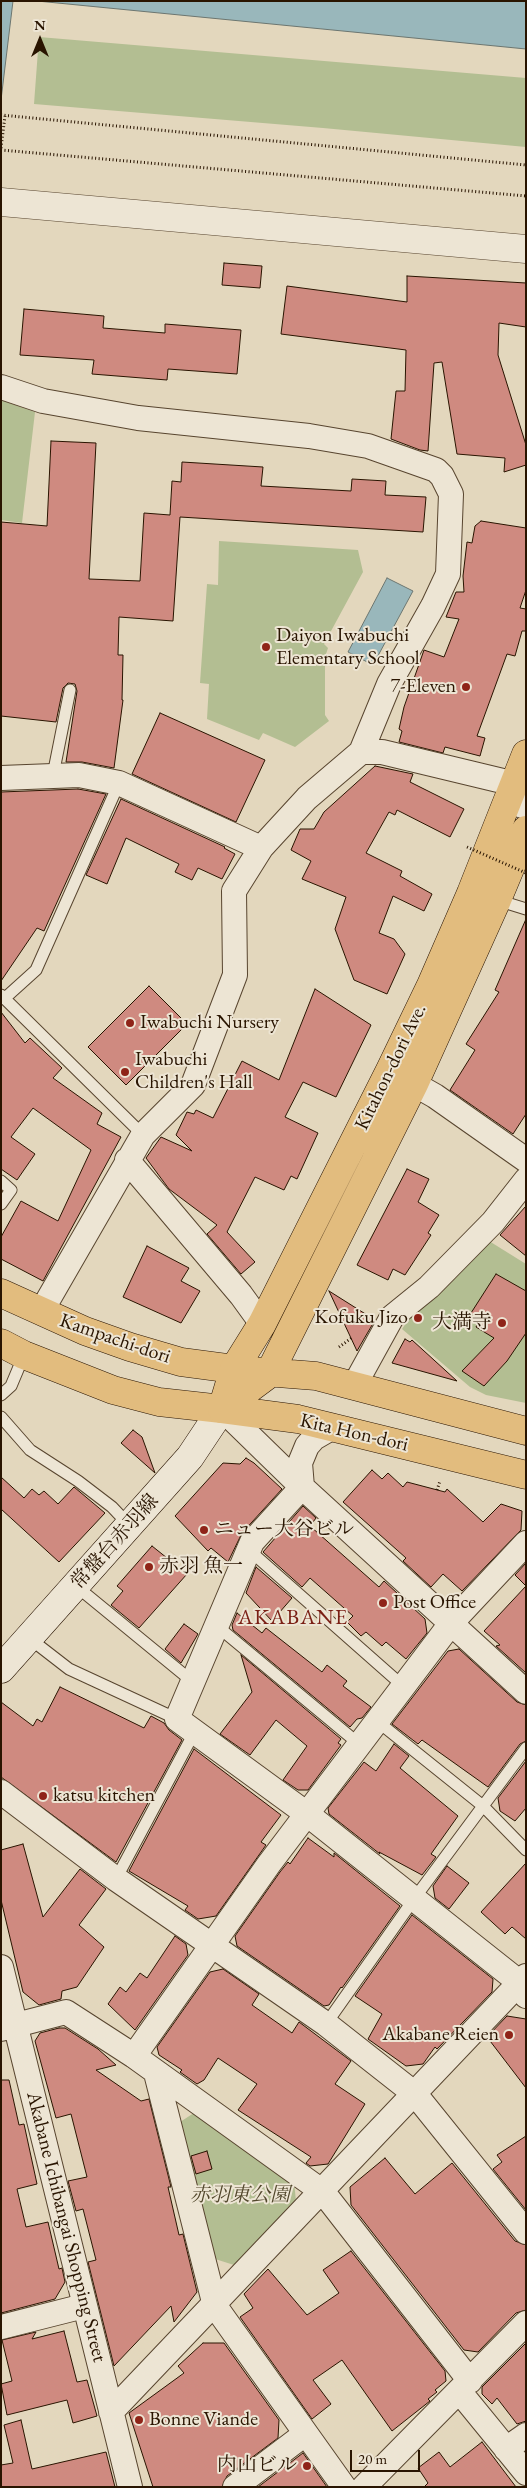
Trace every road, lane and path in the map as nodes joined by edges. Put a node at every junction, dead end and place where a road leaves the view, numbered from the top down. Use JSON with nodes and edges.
{"nodes":[{"id":1,"x":3,"y":116,"type":"edge"},
{"id":2,"x":1,"y":149,"type":"edge"},
{"id":3,"x":526,"y":165,"type":"edge"},
{"id":4,"x":526,"y":196,"type":"edge"},
{"id":5,"x":1,"y":202,"type":"edge"},
{"id":6,"x":526,"y":249,"type":"edge"},
{"id":7,"x":1,"y":388,"type":"edge"},
{"id":8,"x":70,"y":690,"type":"dead end"},
{"id":9,"x":361,"y":752,"type":"junction"},
{"id":10,"x":526,"y":754,"type":"edge"},
{"id":11,"x":54,"y":775,"type":"junction"},
{"id":12,"x":1,"y":778,"type":"edge"},
{"id":13,"x":119,"y":783,"type":"junction"},
{"id":14,"x":516,"y":797,"type":"edge"},
{"id":15,"x":526,"y":830,"type":"edge"},
{"id":16,"x":260,"y":848,"type":"junction"},
{"id":17,"x":467,"y":848,"type":"dead end"},
{"id":18,"x":526,"y":873,"type":"edge"},
{"id":19,"x":484,"y":897,"type":"junction"},
{"id":20,"x":526,"y":909,"type":"edge"},
{"id":21,"x":3,"y":996,"type":"edge"},
{"id":22,"x":390,"y":1070,"type":"junction"},
{"id":23,"x":414,"y":1084,"type":"junction"},
{"id":24,"x":143,"y":1135,"type":"junction"},
{"id":25,"x":127,"y":1160,"type":"junction"},
{"id":26,"x":526,"y":1160,"type":"edge"},
{"id":27,"x":526,"y":1180,"type":"edge"},
{"id":28,"x":1,"y":1182,"type":"edge"},
{"id":29,"x":1,"y":1204,"type":"edge"},
{"id":30,"x":1,"y":1293,"type":"edge"},
{"id":31,"x":41,"y":1312,"type":"junction"},
{"id":32,"x":262,"y":1324,"type":"junction"},
{"id":33,"x":353,"y":1337,"type":"dead end"},
{"id":34,"x":339,"y":1347,"type":"dead end"},
{"id":35,"x":12,"y":1349,"type":"edge"},
{"id":36,"x":234,"y":1369,"type":"junction"},
{"id":37,"x":269,"y":1374,"type":"junction"},
{"id":38,"x":354,"y":1386,"type":"junction"},
{"id":39,"x":1,"y":1395,"type":"edge"},
{"id":40,"x":222,"y":1409,"type":"junction"},
{"id":41,"x":1,"y":1418,"type":"edge"},
{"id":42,"x":333,"y":1427,"type":"junction"},
{"id":43,"x":526,"y":1431,"type":"edge"},
{"id":44,"x":526,"y":1475,"type":"edge"},
{"id":45,"x":440,"y":1481,"type":"dead end"},
{"id":46,"x":302,"y":1486,"type":"junction"},
{"id":47,"x":438,"y":1490,"type":"dead end"},
{"id":48,"x":130,"y":1526,"type":"junction"},
{"id":49,"x":526,"y":1543,"type":"edge"},
{"id":50,"x":249,"y":1550,"type":"junction"},
{"id":51,"x":76,"y":1586,"type":"junction"},
{"id":52,"x":452,"y":1622,"type":"junction"},
{"id":53,"x":217,"y":1626,"type":"junction"},
{"id":54,"x":29,"y":1638,"type":"junction"},
{"id":55,"x":1,"y":1669,"type":"edge"},
{"id":56,"x":193,"y":1682,"type":"junction"},
{"id":57,"x":403,"y":1686,"type":"junction"},
{"id":58,"x":526,"y":1692,"type":"edge"},
{"id":59,"x":377,"y":1721,"type":"junction"},
{"id":60,"x":186,"y":1725,"type":"junction"},
{"id":61,"x":359,"y":1744,"type":"junction"},
{"id":62,"x":526,"y":1748,"type":"edge"},
{"id":63,"x":1,"y":1792,"type":"edge"},
{"id":64,"x":483,"y":1806,"type":"junction"},
{"id":65,"x":307,"y":1814,"type":"junction"},
{"id":66,"x":526,"y":1850,"type":"edge"},
{"id":67,"x":116,"y":1879,"type":"junction"},
{"id":68,"x":414,"y":1899,"type":"junction"},
{"id":69,"x":212,"y":1945,"type":"junction"},
{"id":70,"x":1,"y":1967,"type":"edge"},
{"id":71,"x":524,"y":1985,"type":"edge"},
{"id":72,"x":326,"y":2024,"type":"junction"},
{"id":73,"x":9,"y":2027,"type":"edge"},
{"id":74,"x":134,"y":2056,"type":"junction"},
{"id":75,"x":156,"y":2073,"type":"junction"},
{"id":76,"x":415,"y":2094,"type":"junction"},
{"id":77,"x":323,"y":2192,"type":"junction"},
{"id":78,"x":526,"y":2232,"type":"edge"},
{"id":79,"x":84,"y":2306,"type":"junction"},
{"id":80,"x":215,"y":2306,"type":"junction"},
{"id":81,"x":526,"y":2323,"type":"edge"},
{"id":82,"x":1,"y":2327,"type":"edge"},
{"id":83,"x":465,"y":2386,"type":"junction"},
{"id":84,"x":111,"y":2412,"type":"junction"},
{"id":85,"x":305,"y":2434,"type":"junction"},
{"id":86,"x":526,"y":2436,"type":"edge"},
{"id":87,"x":506,"y":2449,"type":"junction"},
{"id":88,"x":526,"y":2473,"type":"edge"},
{"id":89,"x":130,"y":2487,"type":"edge"},
{"id":90,"x":235,"y":2487,"type":"edge"},
{"id":91,"x":344,"y":2487,"type":"edge"},
{"id":92,"x":364,"y":2487,"type":"edge"}],
"edges":[{"from":1,"to":2,"type":"path"},
{"from":1,"to":3,"type":"path"},
{"from":2,"to":4,"type":"path"},
{"from":5,"to":6,"type":"street"},
{"from":7,"to":9,"type":"street"},
{"from":8,"to":11,"type":"lane"},
{"from":9,"to":14,"type":"street"},
{"from":9,"to":16,"type":"street"},
{"from":10,"to":14,"type":"main road","name":"Kitahon-dori Ave."},
{"from":11,"to":12,"type":"street"},
{"from":11,"to":13,"type":"street"},
{"from":13,"to":16,"type":"street"},
{"from":13,"to":21,"type":"lane"},
{"from":14,"to":19,"type":"main road","name":"Kitahon-dori Ave."},
{"from":15,"to":19,"type":"main road","name":"Kitahon-dori Ave."},
{"from":16,"to":24,"type":"street"},
{"from":17,"to":18,"type":"path","bridge":true},
{"from":19,"to":20,"type":"lane"},
{"from":19,"to":22,"type":"main road","name":"Kitahon-dori Ave."},
{"from":19,"to":23,"type":"main road","name":"Kitahon-dori Ave."},
{"from":21,"to":24,"type":"lane"},
{"from":22,"to":23,"type":"street"},
{"from":22,"to":32,"type":"main road","name":"Kitahon-dori Ave."},
{"from":23,"to":26,"type":"street"},
{"from":23,"to":37,"type":"main road","name":"Kitahon-dori Ave."},
{"from":24,"to":25,"type":"street"},
{"from":25,"to":31,"type":"street"},
{"from":25,"to":32,"type":"street"},
{"from":27,"to":38,"type":"street"},
{"from":28,"to":29,"type":"lane"},
{"from":30,"to":31,"type":"main road","name":"Kampachi-dori"},
{"from":31,"to":36,"type":"main road","name":"Kampachi-dori"},
{"from":32,"to":36,"type":"main road","name":"Kitahon-dori Ave."},
{"from":33,"to":34,"type":"path"},
{"from":35,"to":39,"type":"lane"},
{"from":35,"to":40,"type":"main road"},
{"from":36,"to":37,"type":"main road","name":"Kampachi-dori"},
{"from":36,"to":40,"type":"main road"},
{"from":37,"to":38,"type":"main road"},
{"from":37,"to":40,"type":"main road"},
{"from":38,"to":43,"type":"main road"},
{"from":40,"to":42,"type":"main road","name":"Kita Hon-dori"},
{"from":40,"to":46,"type":"street"},
{"from":40,"to":48,"type":"street","name":"常盤台赤羽線"},
{"from":41,"to":48,"type":"lane"},
{"from":42,"to":44,"type":"main road","name":"Kita Hon-dori"},
{"from":42,"to":46,"type":"street"},
{"from":45,"to":47,"type":"path"},
{"from":46,"to":50,"type":"street"},
{"from":46,"to":52,"type":"street"},
{"from":48,"to":51,"type":"street","name":"常盤台赤羽線"},
{"from":49,"to":52,"type":"street"},
{"from":50,"to":53,"type":"street"},
{"from":50,"to":57,"type":"lane"},
{"from":51,"to":54,"type":"street","name":"常盤台赤羽線"},
{"from":51,"to":56,"type":"lane"},
{"from":52,"to":57,"type":"street"},
{"from":52,"to":58,"type":"street"},
{"from":53,"to":56,"type":"street"},
{"from":53,"to":61,"type":"lane"},
{"from":54,"to":55,"type":"street","name":"常盤台赤羽線"},
{"from":54,"to":60,"type":"lane"},
{"from":56,"to":60,"type":"street"},
{"from":57,"to":59,"type":"street"},
{"from":59,"to":61,"type":"street"},
{"from":59,"to":64,"type":"lane"},
{"from":60,"to":65,"type":"street"},
{"from":60,"to":67,"type":"lane"},
{"from":61,"to":65,"type":"street"},
{"from":62,"to":64,"type":"lane"},
{"from":63,"to":67,"type":"street"},
{"from":64,"to":66,"type":"lane"},
{"from":64,"to":68,"type":"lane"},
{"from":65,"to":68,"type":"street"},
{"from":65,"to":69,"type":"street"},
{"from":67,"to":69,"type":"street"},
{"from":68,"to":71,"type":"street"},
{"from":68,"to":72,"type":"lane"},
{"from":69,"to":72,"type":"street"},
{"from":69,"to":74,"type":"street"},
{"from":70,"to":73,"type":"street","name":"Akabane Ichibangai Shopping Street"},
{"from":71,"to":76,"type":"street"},
{"from":72,"to":76,"type":"street"},
{"from":73,"to":74,"type":"street"},
{"from":73,"to":79,"type":"street","name":"Akabane Ichibangai Shopping Street"},
{"from":74,"to":75,"type":"street"},
{"from":75,"to":77,"type":"street"},
{"from":75,"to":80,"type":"street"},
{"from":76,"to":77,"type":"street"},
{"from":76,"to":78,"type":"street"},
{"from":77,"to":80,"type":"street"},
{"from":77,"to":83,"type":"street"},
{"from":79,"to":82,"type":"street"},
{"from":79,"to":84,"type":"street","name":"Akabane Ichibangai Shopping Street"},
{"from":80,"to":84,"type":"street"},
{"from":80,"to":85,"type":"street"},
{"from":81,"to":83,"type":"street"},
{"from":83,"to":87,"type":"street"},
{"from":83,"to":92,"type":"street"},
{"from":84,"to":89,"type":"street","name":"Akabane Ichibangai Shopping Street"},
{"from":85,"to":90,"type":"street"},
{"from":85,"to":91,"type":"street"},
{"from":86,"to":87,"type":"street"},
{"from":87,"to":88,"type":"street"}]}
